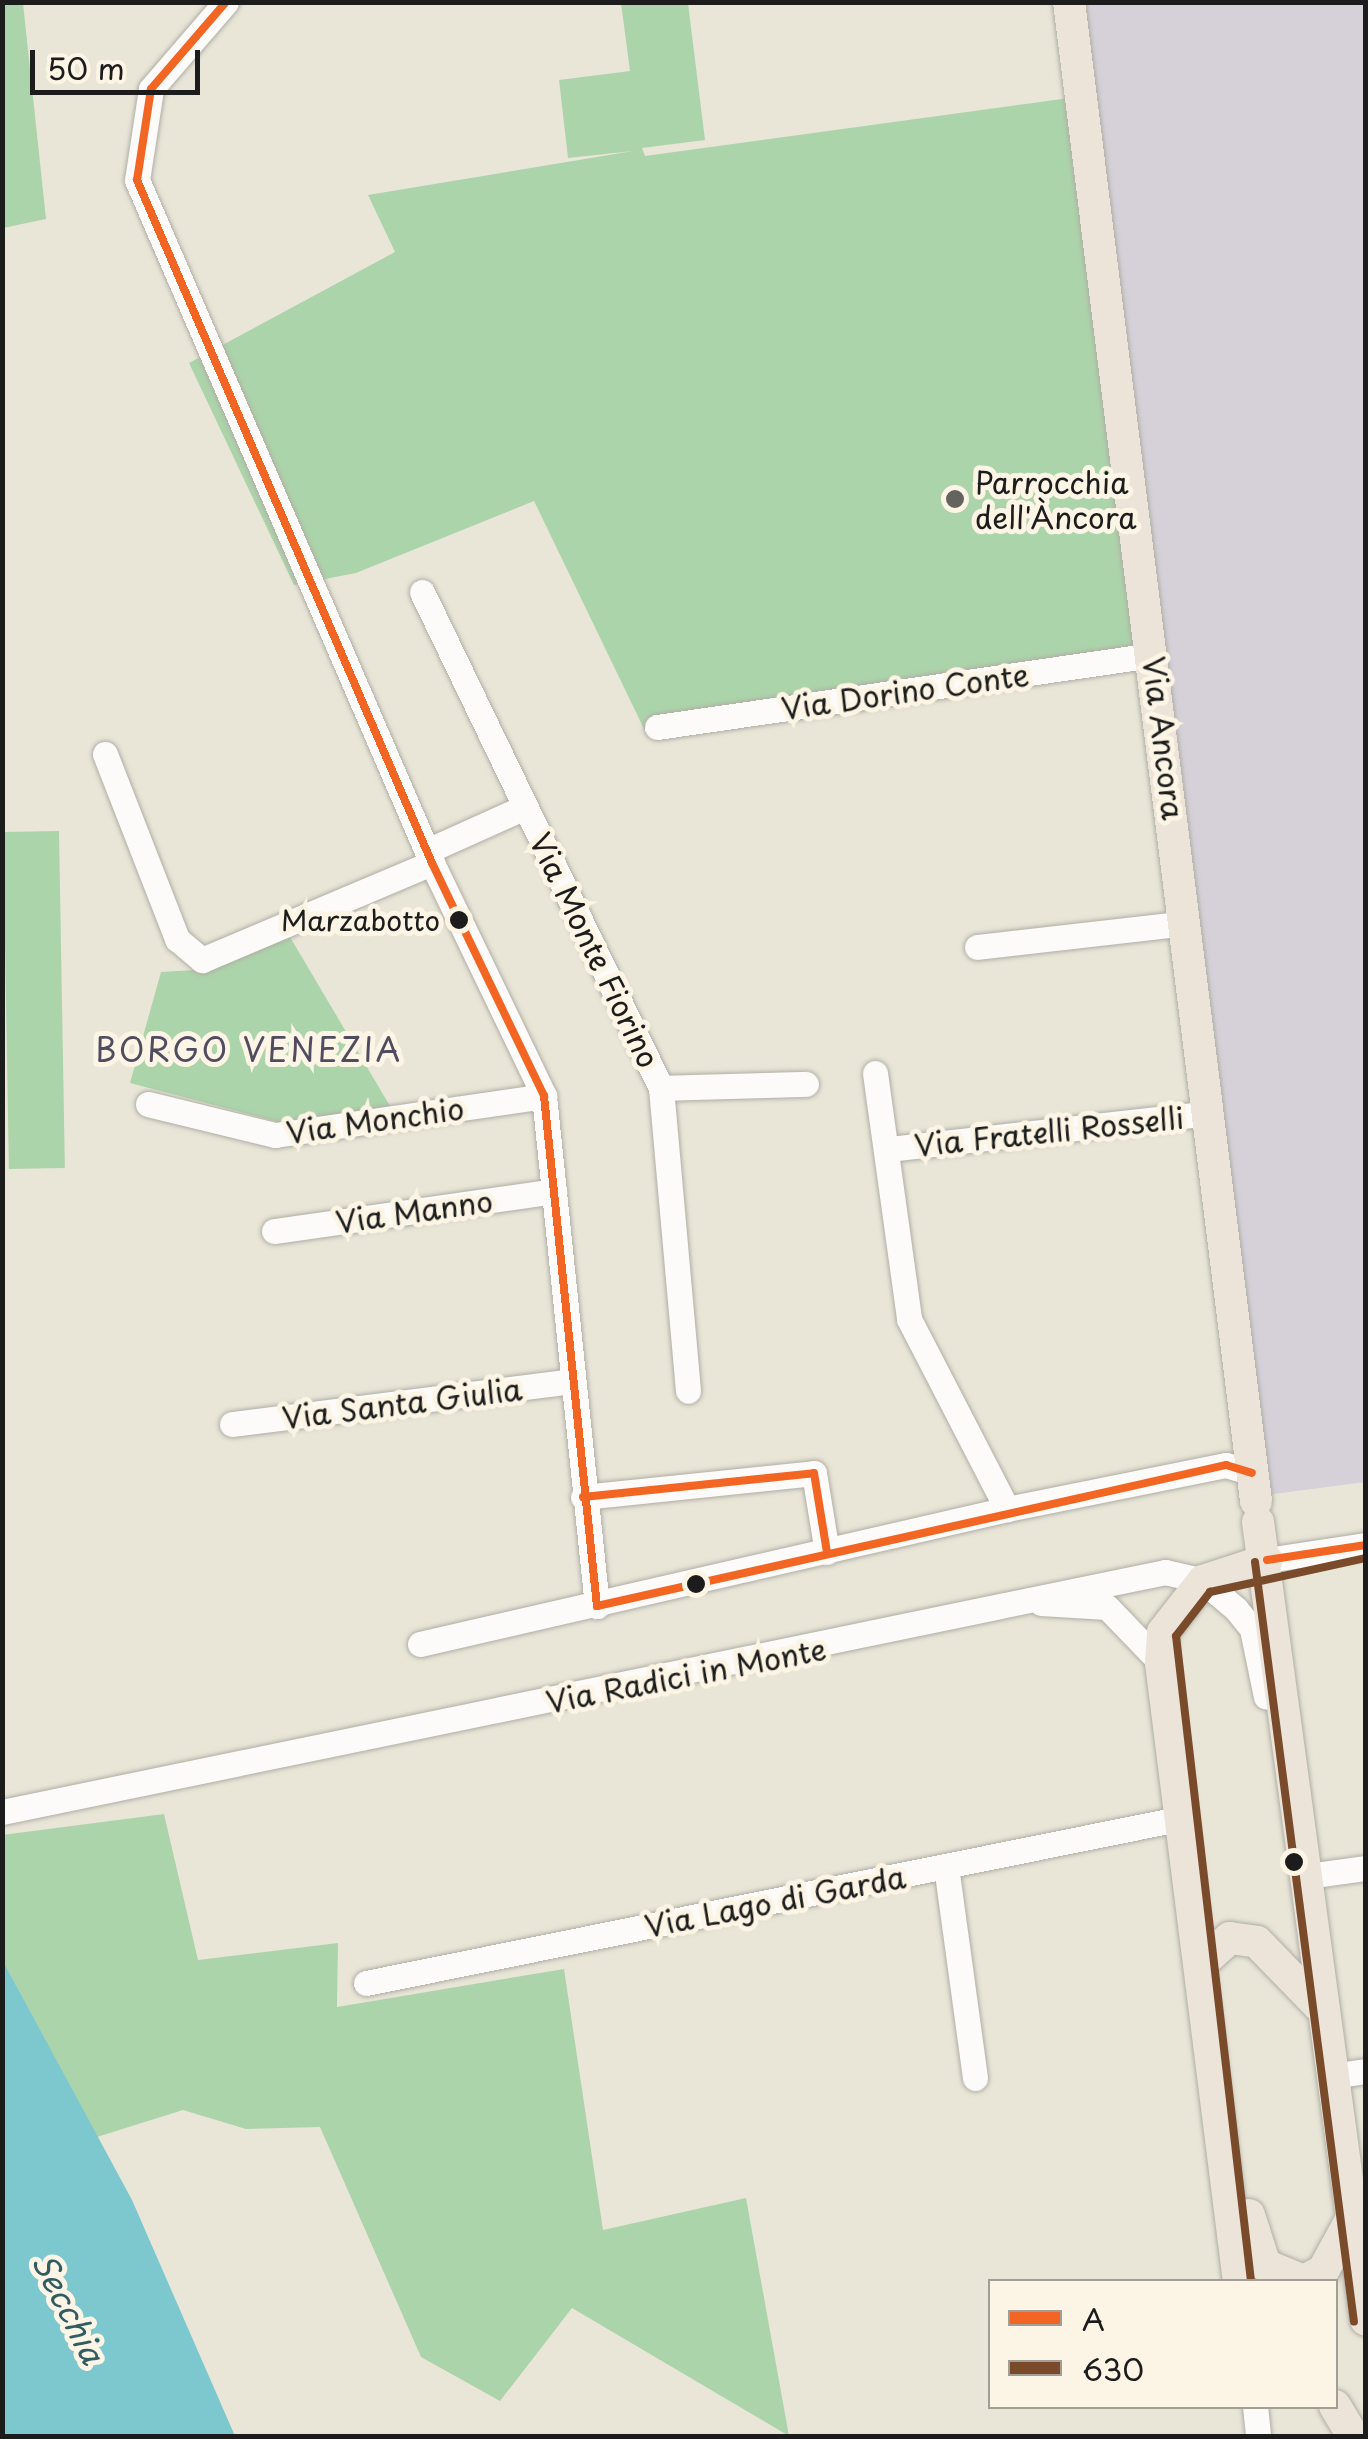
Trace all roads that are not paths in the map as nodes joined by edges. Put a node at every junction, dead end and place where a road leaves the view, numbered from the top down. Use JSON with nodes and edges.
{"nodes":[{"id":1,"x":226,"y":2,"type":"edge"},
{"id":2,"x":1070,"y":2,"type":"edge"},
{"id":3,"x":422,"y":592,"type":"dead end"},
{"id":4,"x":1153,"y":655,"type":"junction"},
{"id":5,"x":657,"y":727,"type":"dead end"},
{"id":6,"x":105,"y":754,"type":"dead end"},
{"id":7,"x":525,"y":807,"type":"junction"},
{"id":8,"x":429,"y":857,"type":"junction"},
{"id":9,"x":1187,"y":923,"type":"junction"},
{"id":10,"x":977,"y":947,"type":"dead end"},
{"id":11,"x":875,"y":1073,"type":"dead end"},
{"id":12,"x":806,"y":1084,"type":"dead end"},
{"id":13,"x":661,"y":1088,"type":"junction"},
{"id":14,"x":544,"y":1096,"type":"junction"},
{"id":15,"x":148,"y":1104,"type":"dead end"},
{"id":16,"x":1210,"y":1113,"type":"junction"},
{"id":17,"x":889,"y":1149,"type":"junction"},
{"id":18,"x":554,"y":1191,"type":"junction"},
{"id":19,"x":274,"y":1231,"type":"dead end"},
{"id":20,"x":572,"y":1381,"type":"junction"},
{"id":21,"x":688,"y":1391,"type":"dead end"},
{"id":22,"x":232,"y":1424,"type":"dead end"},
{"id":23,"x":583,"y":1498,"type":"junction"},
{"id":24,"x":1255,"y":1499,"type":"junction"},
{"id":25,"x":1006,"y":1509,"type":"junction"},
{"id":26,"x":1366,"y":1546,"type":"edge"},
{"id":27,"x":827,"y":1552,"type":"junction"},
{"id":28,"x":1267,"y":1560,"type":"junction"},
{"id":29,"x":1202,"y":1581,"type":"junction"},
{"id":30,"x":1041,"y":1603,"type":"junction"},
{"id":31,"x":597,"y":1606,"type":"junction"},
{"id":32,"x":420,"y":1644,"type":"dead end"},
{"id":33,"x":1161,"y":1663,"type":"junction"},
{"id":34,"x":1294,"y":1770,"type":"junction"},
{"id":35,"x":2,"y":1812,"type":"edge"},
{"id":36,"x":1183,"y":1818,"type":"junction"},
{"id":37,"x":946,"y":1866,"type":"junction"},
{"id":38,"x":1366,"y":1868,"type":"edge"},
{"id":39,"x":1308,"y":1876,"type":"junction"},
{"id":40,"x":1203,"y":1962,"type":"junction"},
{"id":41,"x":366,"y":1983,"type":"dead end"},
{"id":42,"x":1324,"y":2011,"type":"junction"},
{"id":43,"x":1216,"y":2060,"type":"junction"},
{"id":44,"x":1366,"y":2071,"type":"edge"},
{"id":45,"x":1332,"y":2076,"type":"junction"},
{"id":46,"x":975,"y":2078,"type":"dead end"},
{"id":47,"x":1226,"y":2160,"type":"junction"},
{"id":48,"x":1352,"y":2218,"type":"junction"},
{"id":49,"x":1239,"y":2279,"type":"edge"},
{"id":50,"x":1258,"y":2279,"type":"edge"},
{"id":51,"x":1285,"y":2279,"type":"edge"},
{"id":52,"x":1291,"y":2279,"type":"edge"},
{"id":53,"x":1338,"y":2318,"type":"edge"},
{"id":54,"x":1366,"y":2320,"type":"edge"},
{"id":55,"x":1254,"y":2409,"type":"edge"},
{"id":56,"x":1337,"y":2409,"type":"edge"},
{"id":57,"x":1258,"y":2436,"type":"edge"},
{"id":58,"x":1353,"y":2436,"type":"edge"}],
"edges":[{"from":1,"to":8,"type":"street"},
{"from":2,"to":4,"type":"main road","name":"Via Ancora"},
{"from":3,"to":7,"type":"street","name":"Via Monte Fiorino"},
{"from":4,"to":5,"type":"street","name":"Via Dorino Conte"},
{"from":4,"to":9,"type":"main road","name":"Via Ancora"},
{"from":6,"to":8,"type":"street"},
{"from":7,"to":8,"type":"street"},
{"from":7,"to":13,"type":"street","name":"Via Monte Fiorino"},
{"from":8,"to":14,"type":"street"},
{"from":9,"to":10,"type":"street"},
{"from":9,"to":16,"type":"main road","name":"Via Ancora"},
{"from":11,"to":17,"type":"street"},
{"from":12,"to":13,"type":"street"},
{"from":13,"to":21,"type":"street","name":"Via Monte Fiorino"},
{"from":14,"to":15,"type":"street","name":"Via Monchio"},
{"from":14,"to":18,"type":"street"},
{"from":16,"to":17,"type":"street","name":"Via Fratelli Rosselli"},
{"from":16,"to":24,"type":"main road","name":"Via Ancora"},
{"from":17,"to":25,"type":"street"},
{"from":18,"to":19,"type":"street","name":"Via Manno"},
{"from":18,"to":20,"type":"street"},
{"from":20,"to":22,"type":"street","name":"Via Santa Giulia"},
{"from":20,"to":23,"type":"street"},
{"from":23,"to":27,"type":"street"},
{"from":23,"to":31,"type":"street"},
{"from":24,"to":25,"type":"street"},
{"from":24,"to":28,"type":"main road","name":"Via Ancora"},
{"from":25,"to":27,"type":"street"},
{"from":26,"to":28,"type":"street","name":"Via Radici in Monte"},
{"from":27,"to":31,"type":"street"},
{"from":28,"to":29,"type":"main road","name":"Via Radici in Monte"},
{"from":28,"to":34,"type":"main road","name":"Via Ancora"},
{"from":29,"to":30,"type":"street","name":"Via Radici in Monte"},
{"from":29,"to":33,"type":"main road"},
{"from":29,"to":34,"type":"street"},
{"from":30,"to":33,"type":"street"},
{"from":30,"to":35,"type":"street","name":"Via Radici in Monte"},
{"from":31,"to":32,"type":"street"},
{"from":33,"to":36,"type":"main road"},
{"from":34,"to":39,"type":"main road","name":"Via Ancora"},
{"from":36,"to":37,"type":"street","name":"Via Lago di Garda"},
{"from":36,"to":40,"type":"main road"},
{"from":37,"to":41,"type":"street","name":"Via Lago di Garda"},
{"from":37,"to":46,"type":"street"},
{"from":38,"to":39,"type":"street"},
{"from":39,"to":42,"type":"main road","name":"Via Ancora"},
{"from":40,"to":42,"type":"main road"},
{"from":40,"to":43,"type":"main road"},
{"from":42,"to":45,"type":"main road","name":"Via Ancora"},
{"from":43,"to":47,"type":"main road"},
{"from":43,"to":51,"type":"main road"},
{"from":44,"to":45,"type":"street"},
{"from":45,"to":48,"type":"main road","name":"Via Ancora"},
{"from":47,"to":49,"type":"main road"},
{"from":47,"to":50,"type":"main road"},
{"from":48,"to":52,"type":"main road"},
{"from":48,"to":54,"type":"main road","name":"Via Ancora"},
{"from":53,"to":54,"type":"main road"},
{"from":55,"to":57,"type":"street"},
{"from":56,"to":58,"type":"main road"}]}
